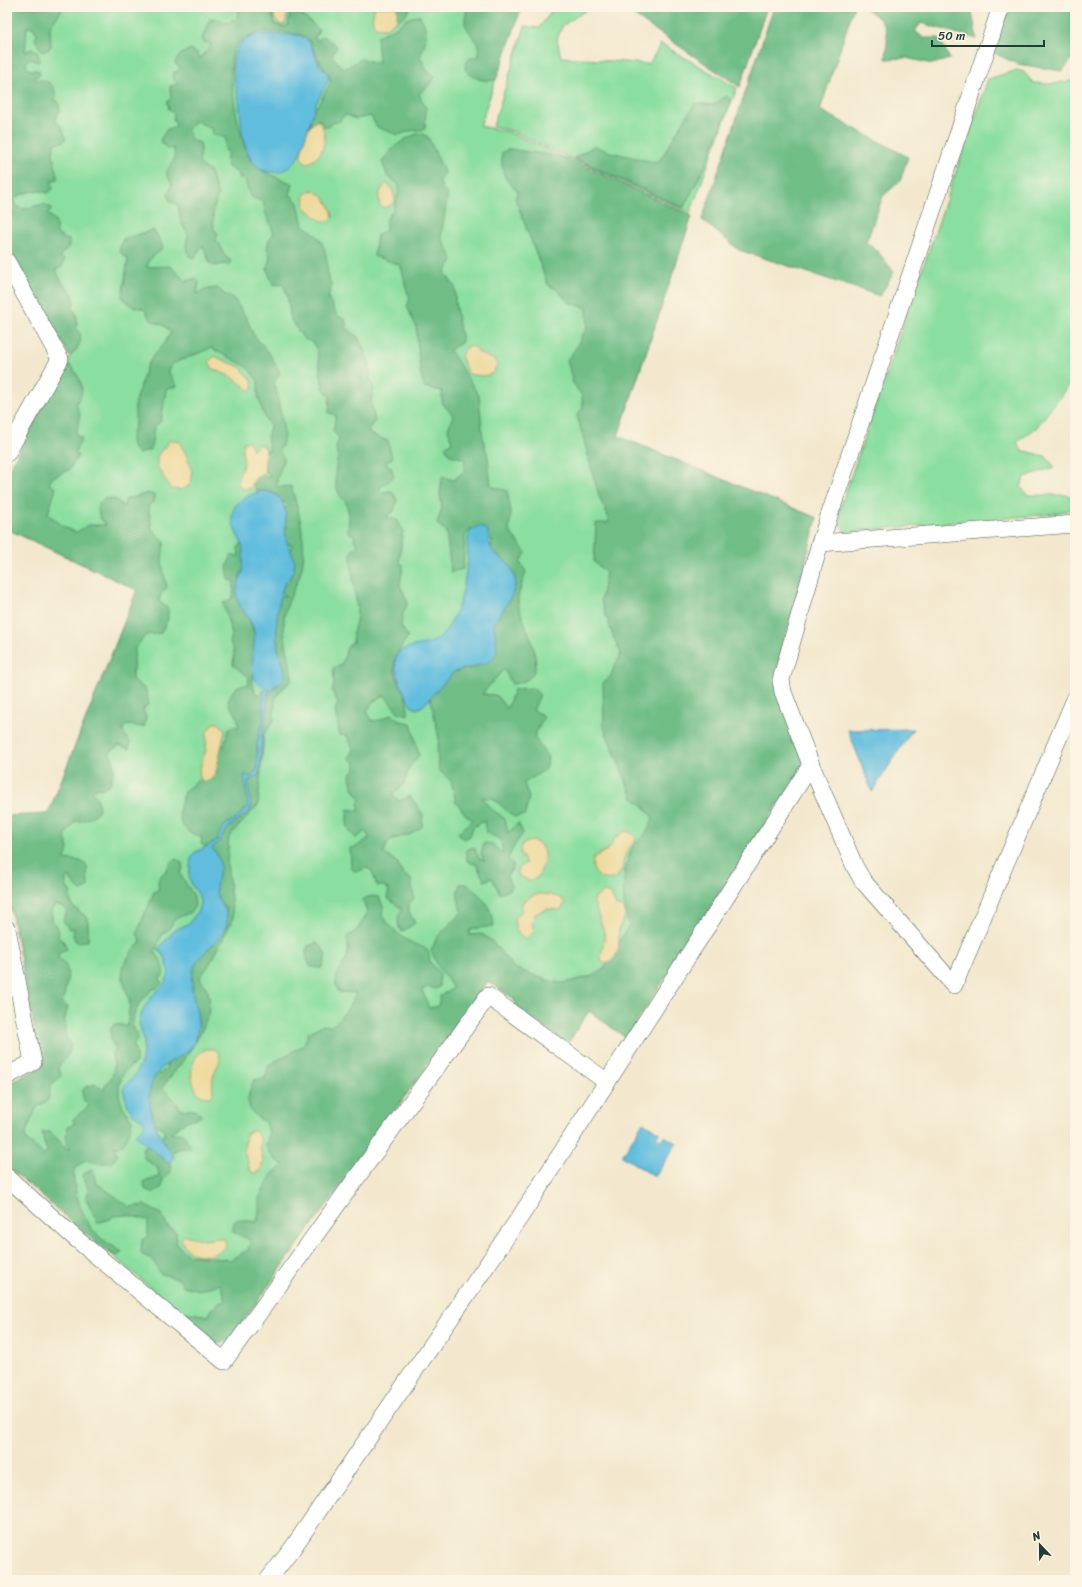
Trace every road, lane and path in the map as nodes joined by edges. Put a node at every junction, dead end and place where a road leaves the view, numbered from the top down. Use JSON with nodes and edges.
{"nodes":[{"id":1,"x":1001,"y":7,"type":"edge"},
{"id":2,"x":7,"y":262,"type":"edge"},
{"id":3,"x":7,"y":453,"type":"edge"},
{"id":4,"x":1075,"y":524,"type":"edge"},
{"id":5,"x":820,"y":543,"type":"junction"},
{"id":6,"x":1075,"y":699,"type":"edge"},
{"id":7,"x":812,"y":765,"type":"junction"},
{"id":8,"x":7,"y":929,"type":"edge"},
{"id":9,"x":7,"y":1076,"type":"edge"},
{"id":10,"x":607,"y":1082,"type":"junction"},
{"id":11,"x":7,"y":1177,"type":"edge"},
{"id":12,"x":268,"y":1580,"type":"edge"}],
"edges":[{"from":1,"to":5,"type":"street"},
{"from":2,"to":3,"type":"street"},
{"from":4,"to":5,"type":"street"},
{"from":5,"to":7,"type":"street"},
{"from":6,"to":7,"type":"street"},
{"from":7,"to":10,"type":"street"},
{"from":8,"to":9,"type":"street"},
{"from":10,"to":11,"type":"street"},
{"from":10,"to":12,"type":"street"}]}
